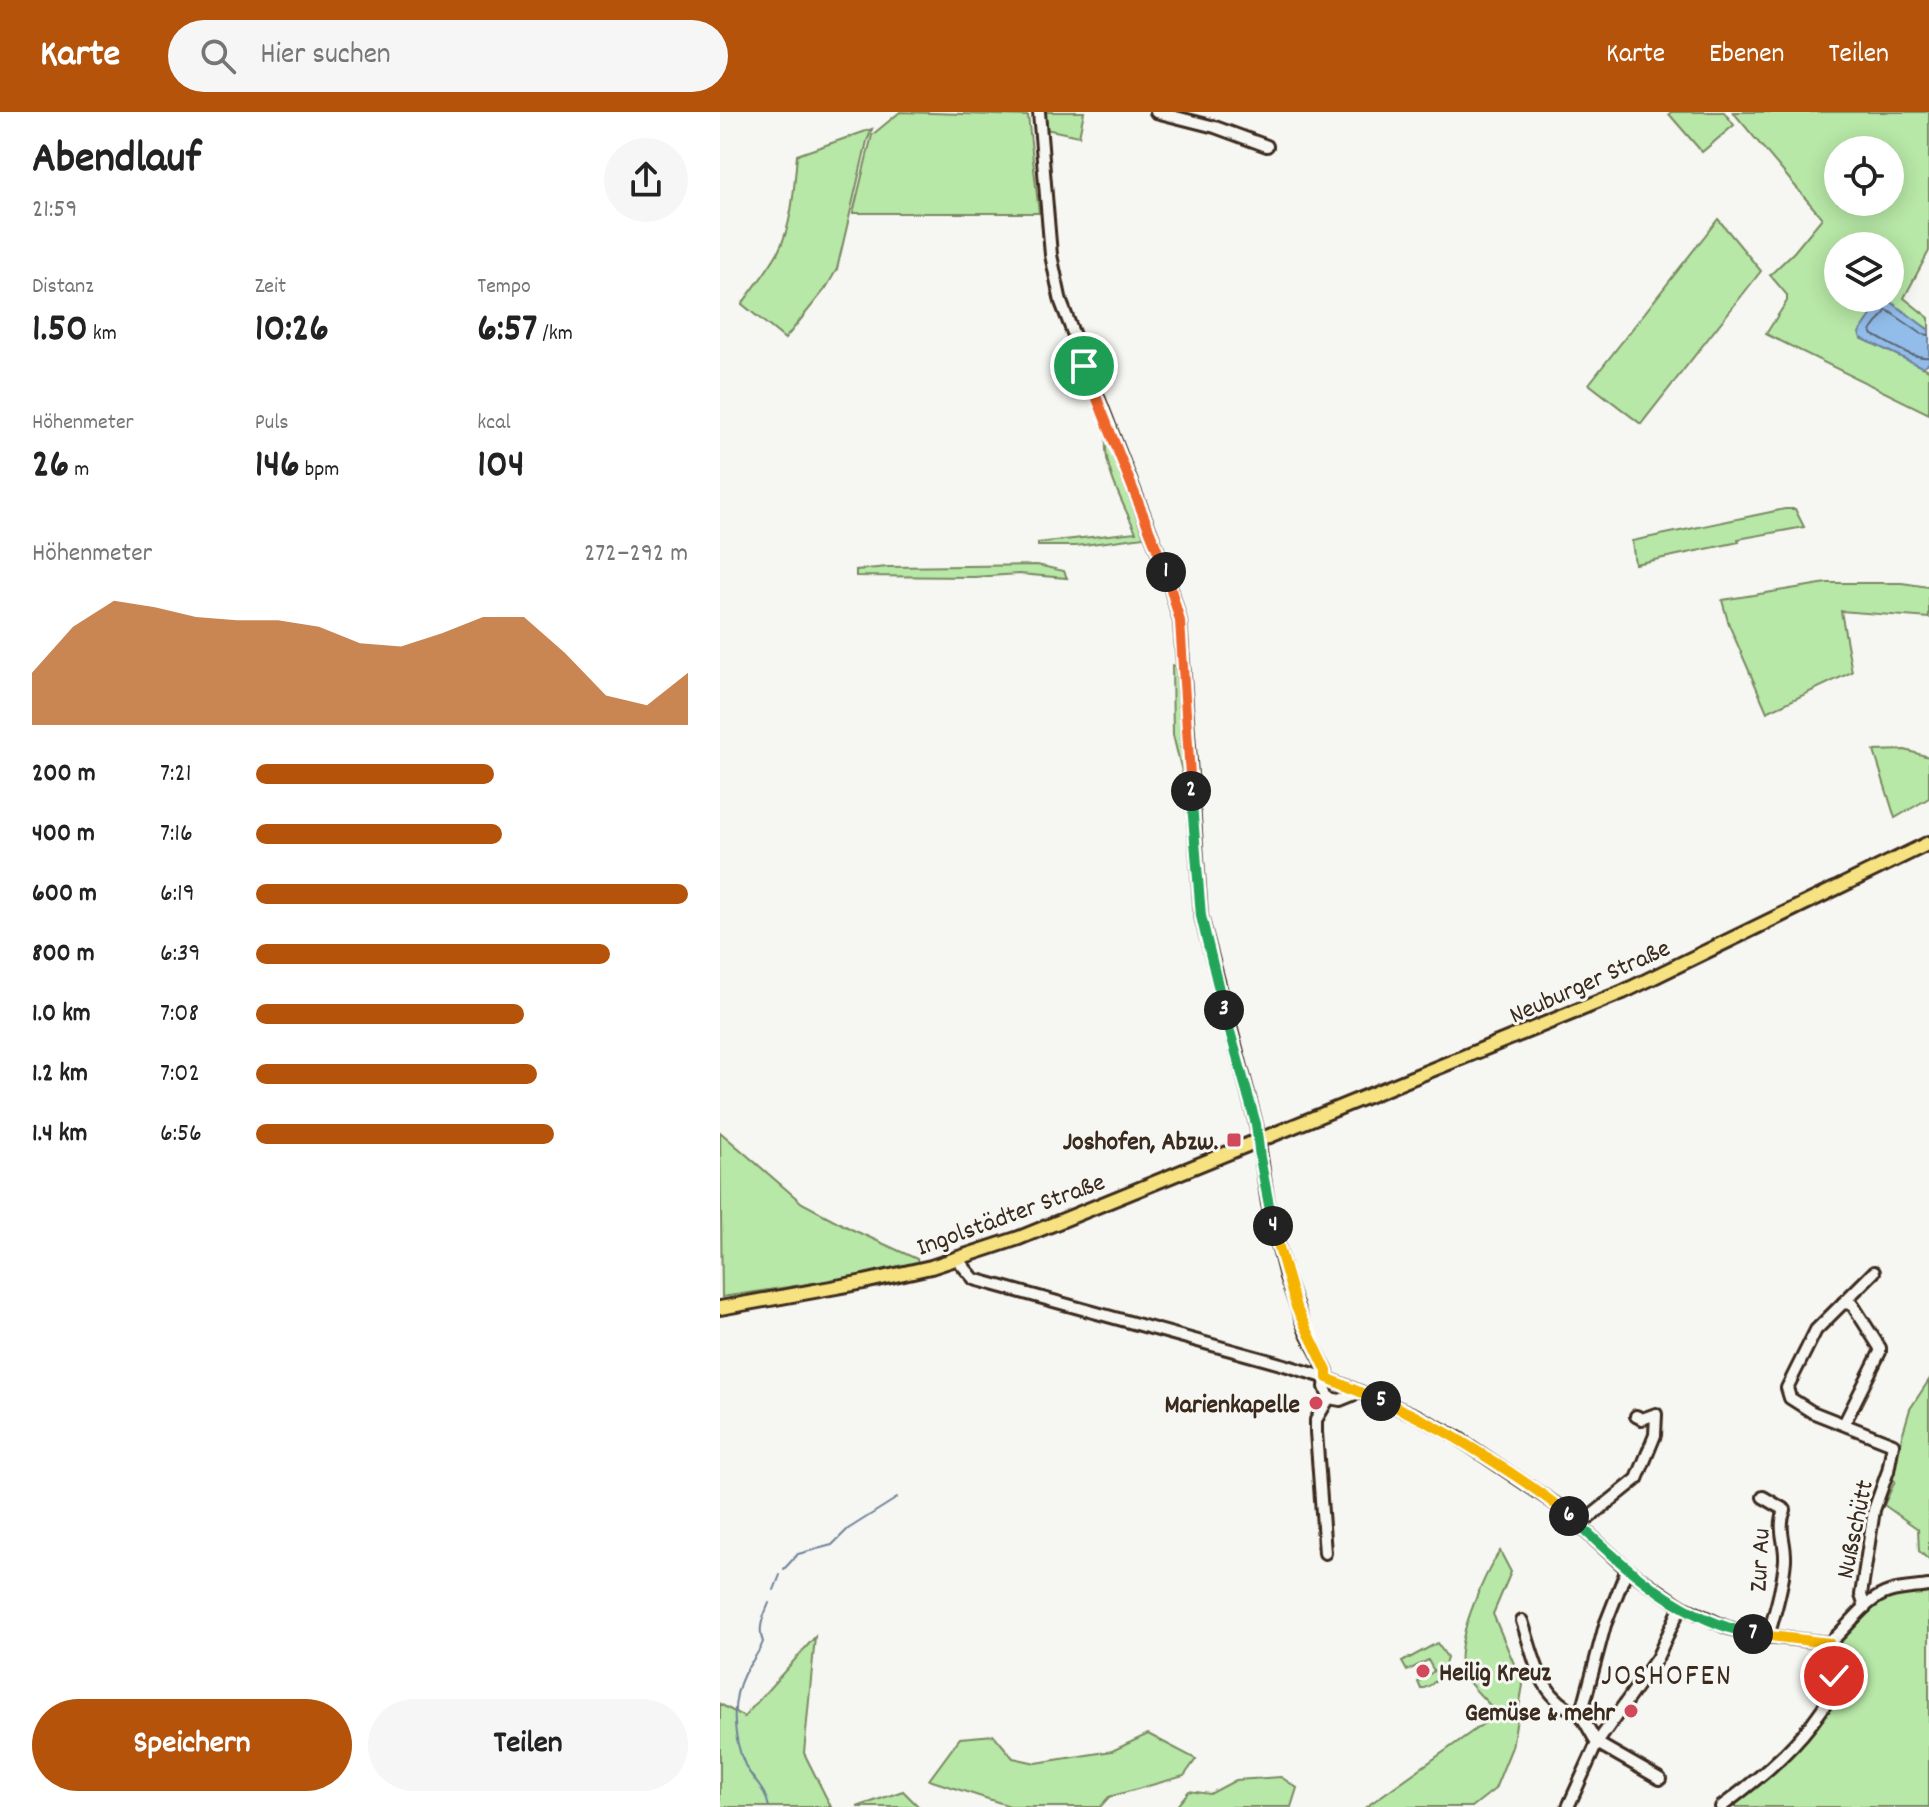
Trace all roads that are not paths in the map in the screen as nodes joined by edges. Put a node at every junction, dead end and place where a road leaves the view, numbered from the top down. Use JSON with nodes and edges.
{"nodes":[{"id":1,"x":1039,"y":112,"type":"edge"},
{"id":2,"x":1156,"y":112,"type":"edge"},
{"id":3,"x":1177,"y":114,"type":"edge"},
{"id":4,"x":1267,"y":146,"type":"dead end"},
{"id":5,"x":1929,"y":843,"type":"edge"},
{"id":6,"x":1259,"y":1140,"type":"junction"},
{"id":7,"x":958,"y":1260,"type":"junction"},
{"id":8,"x":1874,"y":1272,"type":"dead end"},
{"id":9,"x":1843,"y":1303,"type":"junction"},
{"id":10,"x":720,"y":1308,"type":"edge"},
{"id":11,"x":1327,"y":1378,"type":"junction"},
{"id":12,"x":1360,"y":1392,"type":"junction"},
{"id":13,"x":1329,"y":1398,"type":"junction"},
{"id":14,"x":1636,"y":1416,"type":"dead end"},
{"id":15,"x":1844,"y":1424,"type":"junction"},
{"id":16,"x":1763,"y":1497,"type":"dead end"},
{"id":17,"x":1580,"y":1525,"type":"junction"},
{"id":18,"x":1325,"y":1553,"type":"dead end"},
{"id":19,"x":1627,"y":1569,"type":"junction"},
{"id":20,"x":1929,"y":1586,"type":"edge"},
{"id":21,"x":1864,"y":1604,"type":"junction"},
{"id":22,"x":1681,"y":1606,"type":"junction"},
{"id":23,"x":1522,"y":1621,"type":"dead end"},
{"id":24,"x":1768,"y":1637,"type":"junction"},
{"id":25,"x":1829,"y":1643,"type":"junction"},
{"id":26,"x":1581,"y":1715,"type":"junction"},
{"id":27,"x":1597,"y":1743,"type":"junction"},
{"id":28,"x":1660,"y":1779,"type":"dead end"},
{"id":29,"x":1568,"y":1807,"type":"edge"},
{"id":30,"x":1721,"y":1807,"type":"edge"}],
"edges":[{"from":1,"to":6,"type":"street"},
{"from":2,"to":3,"type":"street"},
{"from":3,"to":4,"type":"street"},
{"from":5,"to":6,"type":"main road","name":"Neuburger Straße"},
{"from":6,"to":7,"type":"main road","name":"Ingolstädter Straße"},
{"from":6,"to":11,"type":"street"},
{"from":7,"to":10,"type":"main road","name":"Ingolstädter Straße"},
{"from":7,"to":11,"type":"street"},
{"from":8,"to":9,"type":"street"},
{"from":9,"to":15,"type":"street"},
{"from":9,"to":15,"type":"street","name":"Nußschütt"},
{"from":11,"to":12,"type":"street"},
{"from":11,"to":13,"type":"street"},
{"from":12,"to":13,"type":"street"},
{"from":12,"to":17,"type":"street"},
{"from":13,"to":18,"type":"street"},
{"from":14,"to":17,"type":"street"},
{"from":15,"to":21,"type":"street","name":"Nußschütt"},
{"from":16,"to":24,"type":"street","name":"Zur Au"},
{"from":17,"to":19,"type":"street"},
{"from":19,"to":22,"type":"street"},
{"from":19,"to":26,"type":"street"},
{"from":20,"to":21,"type":"street","name":"Nußschütt"},
{"from":21,"to":25,"type":"street"},
{"from":22,"to":24,"type":"street"},
{"from":22,"to":27,"type":"street"},
{"from":23,"to":26,"type":"street"},
{"from":24,"to":25,"type":"street"},
{"from":25,"to":30,"type":"street"},
{"from":26,"to":27,"type":"street"},
{"from":27,"to":28,"type":"street"},
{"from":27,"to":29,"type":"street"}]}
